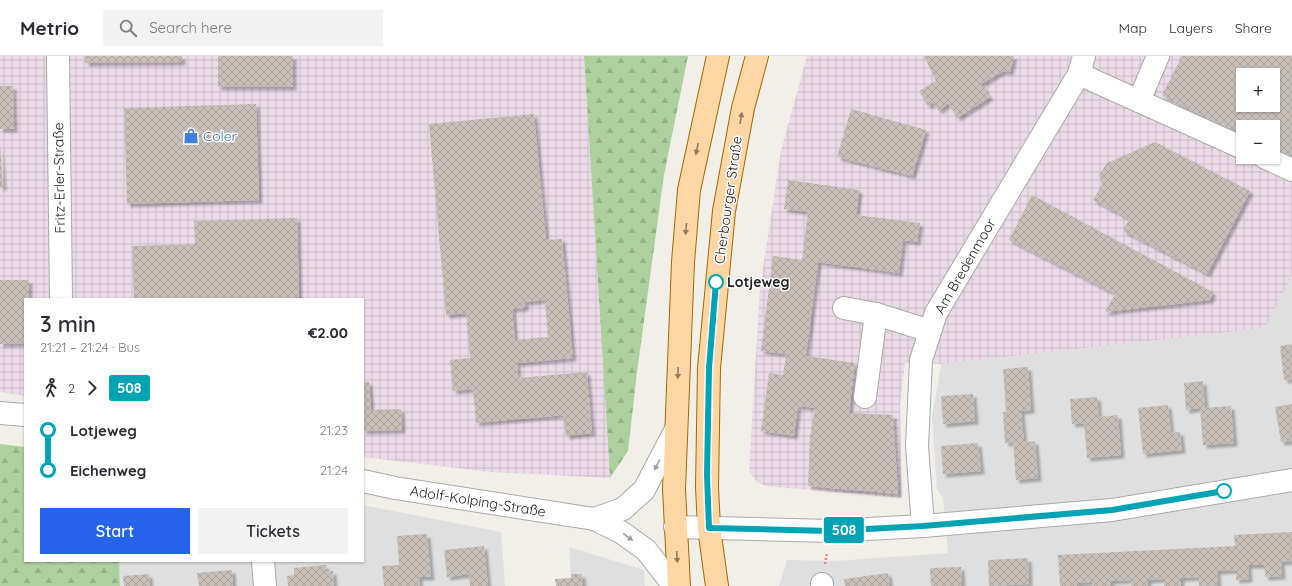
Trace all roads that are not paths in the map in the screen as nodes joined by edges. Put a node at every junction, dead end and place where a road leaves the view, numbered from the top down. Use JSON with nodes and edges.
{"nodes":[{"id":1,"x":58,"y":56,"type":"edge"},
{"id":2,"x":718,"y":56,"type":"edge"},
{"id":3,"x":757,"y":56,"type":"edge"},
{"id":4,"x":1158,"y":56,"type":"edge"},
{"id":5,"x":1082,"y":65,"type":"edge"},
{"id":6,"x":1139,"y":101,"type":"junction"},
{"id":7,"x":1236,"y":145,"type":"edge"},
{"id":8,"x":1279,"y":164,"type":"edge"},
{"id":9,"x":1292,"y":170,"type":"edge"},
{"id":10,"x":61,"y":298,"type":"edge"},
{"id":11,"x":844,"y":308,"type":"dead end"},
{"id":12,"x":876,"y":314,"type":"junction"},
{"id":13,"x":930,"y":331,"type":"junction"},
{"id":14,"x":865,"y":397,"type":"dead end"},
{"id":15,"x":0,"y":413,"type":"edge"},
{"id":16,"x":24,"y":415,"type":"edge"},
{"id":17,"x":675,"y":431,"type":"junction"},
{"id":18,"x":1292,"y":480,"type":"edge"},
{"id":19,"x":364,"y":481,"type":"edge"},
{"id":20,"x":594,"y":519,"type":"junction"},
{"id":21,"x":923,"y":526,"type":"junction"},
{"id":22,"x":675,"y":527,"type":"junction"},
{"id":23,"x":709,"y":528,"type":"junction"},
{"id":24,"x":263,"y":562,"type":"edge"},
{"id":25,"x":266,"y":586,"type":"edge"},
{"id":26,"x":674,"y":586,"type":"edge"},
{"id":27,"x":679,"y":586,"type":"edge"},
{"id":28,"x":717,"y":586,"type":"edge"}],
"edges":[{"from":1,"to":10,"type":"street","name":"Fritz-Erler-Straße"},
{"from":2,"to":17,"type":"main road","one_way":true},
{"from":23,"to":3,"type":"main road","name":"Cherbourger Straße","one_way":true},
{"from":4,"to":6,"type":"street"},
{"from":5,"to":6,"type":"street"},
{"from":5,"to":13,"type":"street","name":"Am Bredenmoor"},
{"from":6,"to":7,"type":"street"},
{"from":8,"to":9,"type":"street"},
{"from":11,"to":12,"type":"street"},
{"from":12,"to":13,"type":"street"},
{"from":12,"to":14,"type":"street"},
{"from":13,"to":21,"type":"street","name":"Am Bredenmoor"},
{"from":15,"to":16,"type":"street"},
{"from":17,"to":20,"type":"street","name":"Adolf-Kolping-Straße","one_way":true},
{"from":17,"to":22,"type":"main road"},
{"from":18,"to":21,"type":"street"},
{"from":19,"to":20,"type":"street","name":"Adolf-Kolping-Straße"},
{"from":20,"to":26,"type":"street","name":"Adolf-Kolping-Straße","one_way":true},
{"from":21,"to":23,"type":"street"},
{"from":22,"to":23,"type":"street"},
{"from":22,"to":27,"type":"main road","one_way":true},
{"from":23,"to":28,"type":"main road","name":"Cherbourger Straße"},
{"from":24,"to":25,"type":"street"}]}
